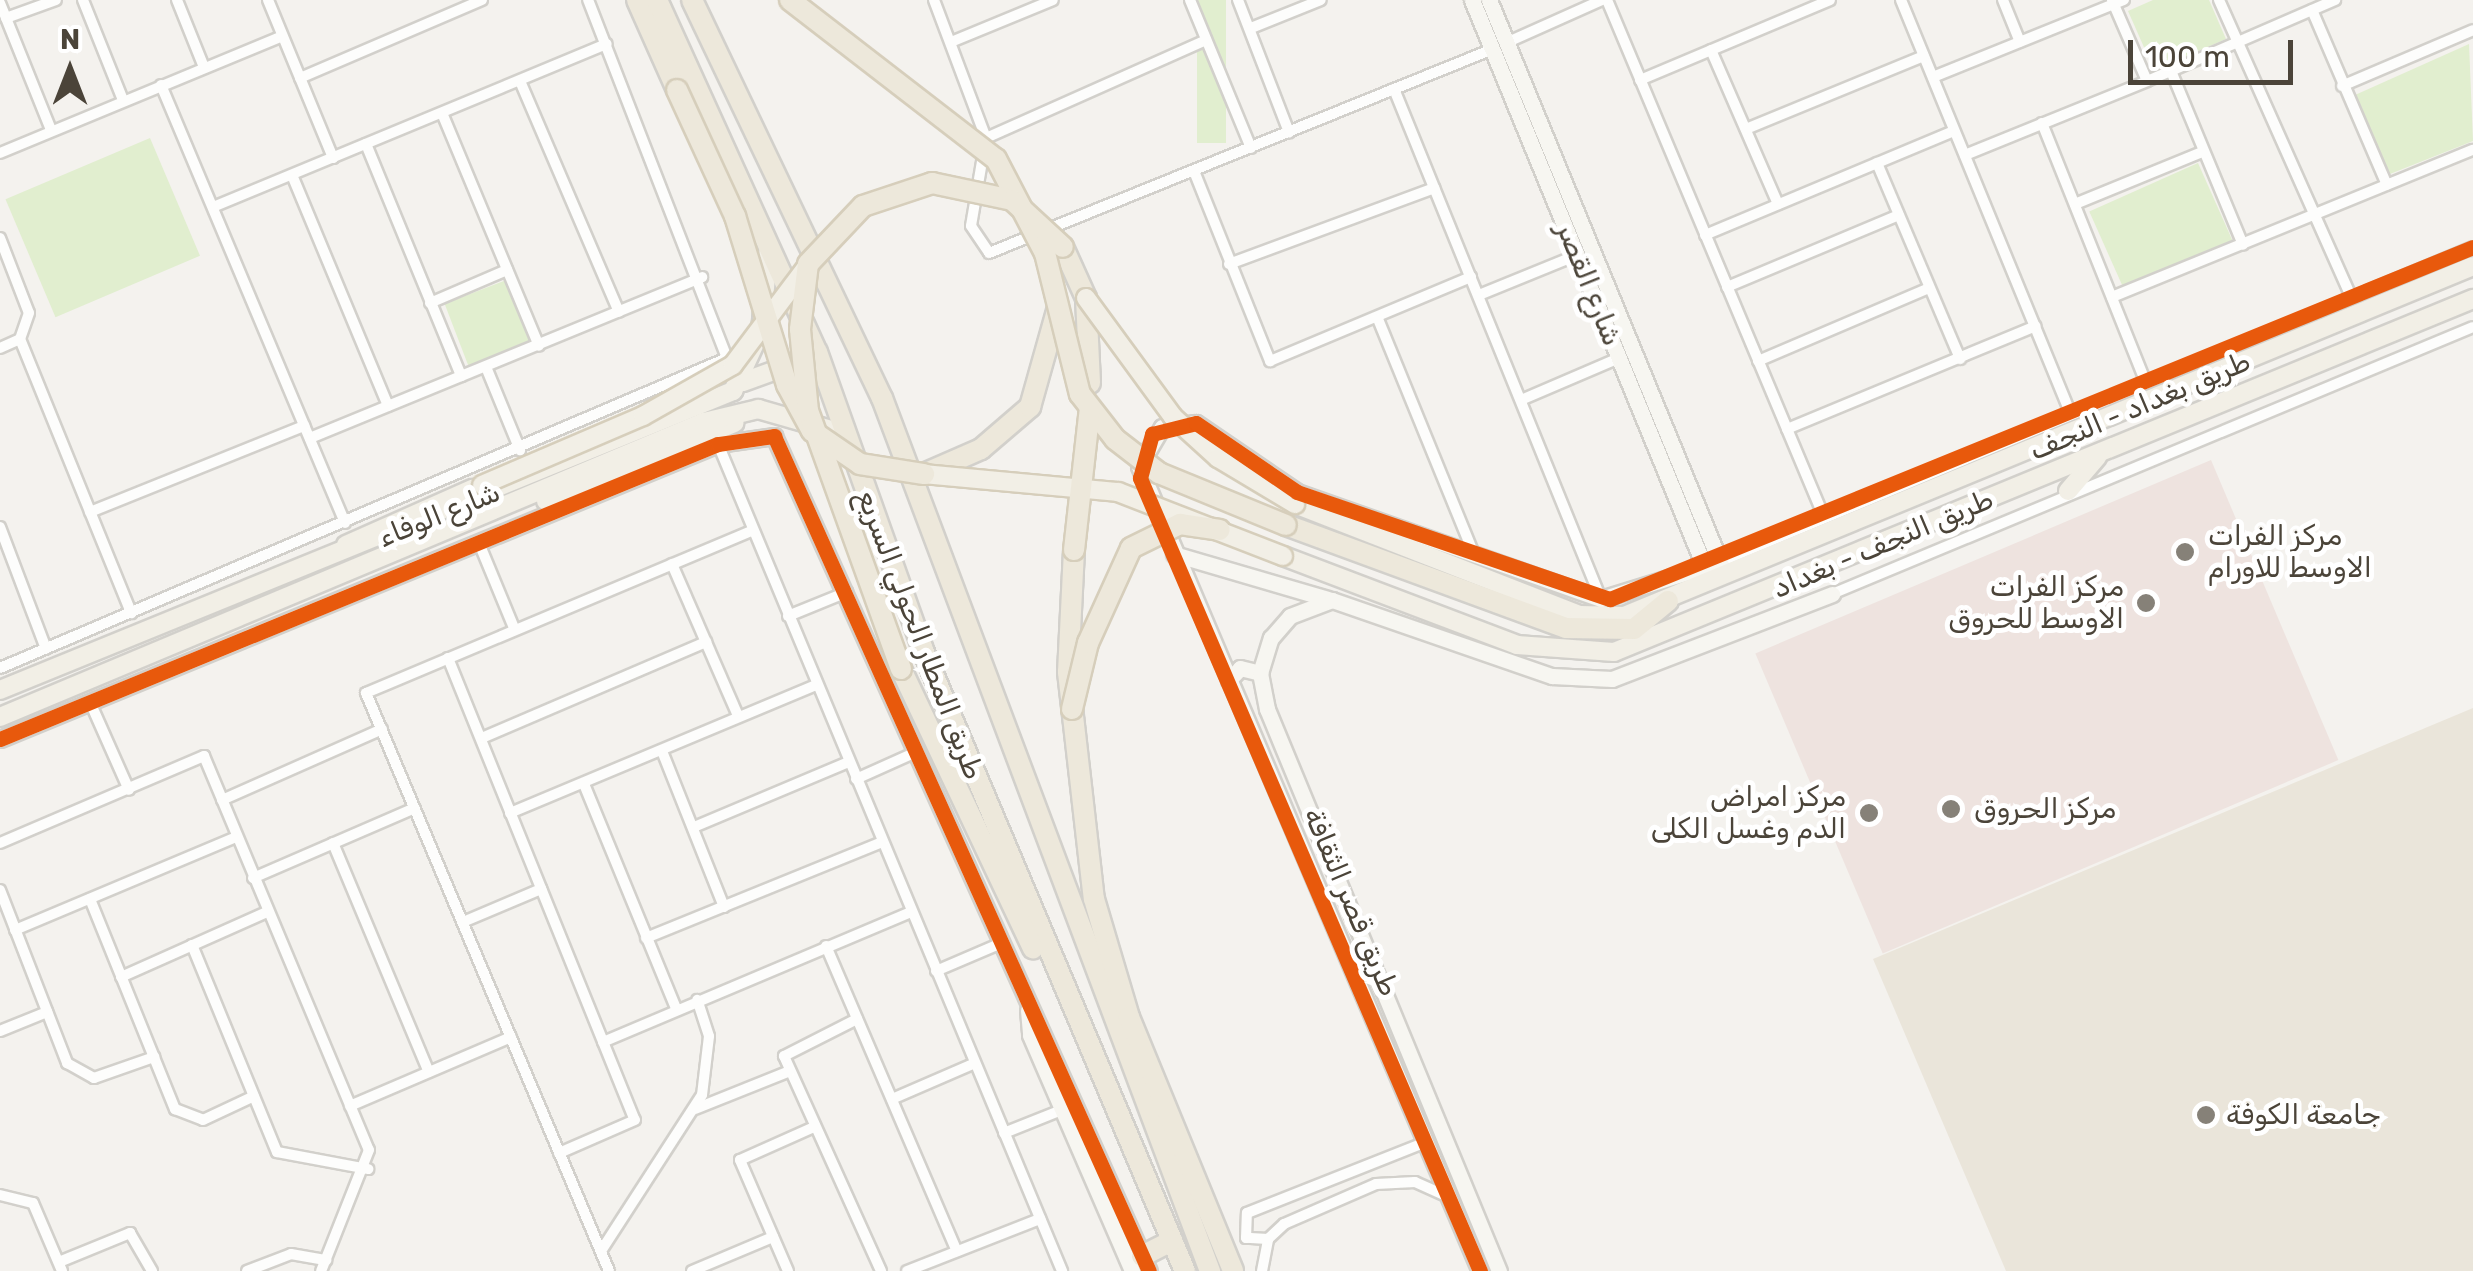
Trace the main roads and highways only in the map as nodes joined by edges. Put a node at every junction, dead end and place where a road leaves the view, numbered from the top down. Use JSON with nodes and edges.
{"nodes":[{"id":1,"x":637,"y":0,"type":"edge"},
{"id":2,"x":656,"y":0,"type":"edge"},
{"id":3,"x":692,"y":0,"type":"edge"},
{"id":4,"x":790,"y":0,"type":"edge"},
{"id":5,"x":769,"y":245,"type":"junction"},
{"id":6,"x":808,"y":264,"type":"junction"},
{"id":7,"x":2473,"y":266,"type":"edge"},
{"id":8,"x":1086,"y":298,"type":"junction"},
{"id":9,"x":2473,"y":300,"type":"edge"},
{"id":10,"x":1057,"y":303,"type":"junction"},
{"id":11,"x":743,"y":382,"type":"junction"},
{"id":12,"x":758,"y":409,"type":"junction"},
{"id":13,"x":812,"y":431,"type":"junction"},
{"id":14,"x":845,"y":434,"type":"junction"},
{"id":15,"x":2102,"y":452,"type":"junction"},
{"id":16,"x":924,"y":474,"type":"junction"},
{"id":17,"x":2068,"y":491,"type":"road end"},
{"id":18,"x":1220,"y":530,"type":"junction"},
{"id":19,"x":336,"y":556,"type":"junction"},
{"id":20,"x":1668,"y":600,"type":"junction"},
{"id":21,"x":215,"y":628,"type":"junction"},
{"id":22,"x":0,"y":690,"type":"edge"},
{"id":23,"x":1072,"y":710,"type":"junction"},
{"id":24,"x":0,"y":717,"type":"edge"},
{"id":25,"x":1112,"y":1099,"type":"junction"},
{"id":26,"x":1172,"y":1241,"type":"junction"},
{"id":27,"x":1141,"y":1266,"type":"edge"},
{"id":28,"x":1185,"y":1271,"type":"edge"},
{"id":29,"x":1210,"y":1271,"type":"edge"},
{"id":30,"x":1233,"y":1271,"type":"edge"}],
"edges":[{"from":1,"to":13,"type":"highway","bridge":true},
{"from":2,"to":5,"type":"highway","name":"طريق المطار الحولي السريع"},
{"from":3,"to":29,"type":"highway","name":"طريق المطار الحولي السريع"},
{"from":4,"to":10,"type":"highway","bridge":true},
{"from":5,"to":11,"type":"main road"},
{"from":5,"to":14,"type":"highway","name":"طريق المطار الحولي السريع"},
{"from":6,"to":8,"type":"highway","bridge":true},
{"from":6,"to":19,"type":"main road","bridge":true},
{"from":6,"to":25,"type":"highway","bridge":true},
{"from":7,"to":20,"type":"main road","name":"طريق بغداد - النجف"},
{"from":8,"to":20,"type":"main road","name":"طريق بغداد - النجف","bridge":true},
{"from":8,"to":23,"type":"highway","bridge":true},
{"from":9,"to":15,"type":"main road","name":"طريق النجف - بغداد"},
{"from":10,"to":16,"type":"highway","bridge":true},
{"from":10,"to":20,"type":"highway","bridge":true},
{"from":11,"to":12,"type":"main road","name":"شارع الوفاء"},
{"from":11,"to":19,"type":"main road","name":"شارع الوفاء"},
{"from":12,"to":14,"type":"main road","name":"شارع الوفاء"},
{"from":12,"to":21,"type":"main road","name":"شارع الوفاء"},
{"from":13,"to":16,"type":"highway","bridge":true},
{"from":13,"to":21,"type":"main road"},
{"from":14,"to":25,"type":"highway","name":"طريق المطار الحولي السريع"},
{"from":15,"to":17,"type":"main road"},
{"from":15,"to":18,"type":"main road","name":"طريق النجف - بغداد","bridge":true},
{"from":16,"to":18,"type":"main road","name":"طريق النجف - بغداد","bridge":true},
{"from":18,"to":23,"type":"highway","bridge":true},
{"from":19,"to":22,"type":"main road","name":"شارع الوفاء"},
{"from":21,"to":24,"type":"main road","name":"شارع الوفاء"},
{"from":23,"to":30,"type":"highway"},
{"from":25,"to":26,"type":"highway","name":"طريق المطار الحولي السريع"},
{"from":26,"to":27,"type":"highway"},
{"from":26,"to":28,"type":"highway","name":"طريق المطار الحولي السريع"}]}
